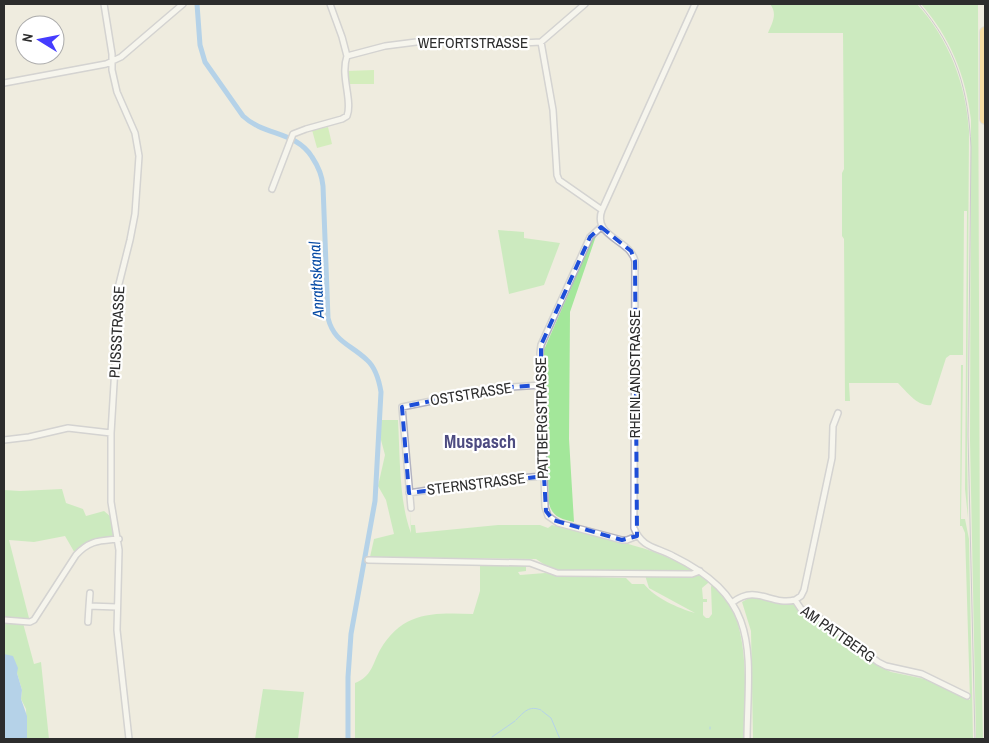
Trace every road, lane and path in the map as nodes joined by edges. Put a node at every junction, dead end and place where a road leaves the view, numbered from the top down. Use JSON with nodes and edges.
{"nodes":[{"id":1,"x":104,"y":4,"type":"edge"},
{"id":2,"x":183,"y":4,"type":"edge"},
{"id":3,"x":330,"y":4,"type":"edge"},
{"id":4,"x":585,"y":4,"type":"edge"},
{"id":5,"x":695,"y":4,"type":"edge"},
{"id":6,"x":985,"y":32,"type":"edge"},
{"id":7,"x":541,"y":42,"type":"junction"},
{"id":8,"x":347,"y":56,"type":"junction"},
{"id":9,"x":113,"y":62,"type":"junction"},
{"id":10,"x":4,"y":83,"type":"edge"},
{"id":11,"x":985,"y":119,"type":"edge"},
{"id":12,"x":272,"y":189,"type":"dead end"},
{"id":13,"x":602,"y":210,"type":"junction"},
{"id":14,"x":602,"y":227,"type":"junction"},
{"id":15,"x":541,"y":385,"type":"junction"},
{"id":16,"x":838,"y":413,"type":"dead end"},
{"id":17,"x":111,"y":433,"type":"junction"},
{"id":18,"x":4,"y":440,"type":"edge"},
{"id":19,"x":544,"y":476,"type":"junction"},
{"id":20,"x":409,"y":493,"type":"junction"},
{"id":21,"x":411,"y":508,"type":"dead end"},
{"id":22,"x":637,"y":536,"type":"junction"},
{"id":23,"x":119,"y":539,"type":"junction"},
{"id":24,"x":368,"y":560,"type":"dead end"},
{"id":25,"x":700,"y":571,"type":"junction"},
{"id":26,"x":90,"y":594,"type":"dead end"},
{"id":27,"x":795,"y":600,"type":"junction"},
{"id":28,"x":733,"y":602,"type":"junction"},
{"id":29,"x":89,"y":606,"type":"junction"},
{"id":30,"x":117,"y":607,"type":"junction"},
{"id":31,"x":4,"y":620,"type":"edge"},
{"id":32,"x":88,"y":622,"type":"dead end"},
{"id":33,"x":966,"y":696,"type":"dead end"},
{"id":34,"x":129,"y":739,"type":"edge"},
{"id":35,"x":748,"y":739,"type":"edge"}],
"edges":[{"from":1,"to":9,"type":"street","name":"PLISSSTRASSE"},
{"from":2,"to":9,"type":"street"},
{"from":3,"to":8,"type":"street"},
{"from":4,"to":7,"type":"street","name":"WEFORTSTRASSE"},
{"from":5,"to":13,"type":"street"},
{"from":6,"to":11,"type":"highway"},
{"from":7,"to":8,"type":"street","name":"WEFORTSTRASSE"},
{"from":7,"to":13,"type":"street"},
{"from":8,"to":12,"type":"street"},
{"from":9,"to":10,"type":"street"},
{"from":9,"to":17,"type":"street","name":"PLISSSTRASSE"},
{"from":13,"to":14,"type":"street"},
{"from":14,"to":15,"type":"street","name":"PATTBERGSTRASSE"},
{"from":14,"to":22,"type":"street","name":"RHEINLANDSTRASSE"},
{"from":15,"to":19,"type":"street","name":"PATTBERGSTRASSE"},
{"from":15,"to":20,"type":"street","name":"OSTSTRASSE"},
{"from":16,"to":27,"type":"street","name":"AM PATTBERG"},
{"from":17,"to":18,"type":"street"},
{"from":17,"to":23,"type":"street","name":"PLISSSTRASSE"},
{"from":19,"to":20,"type":"street","name":"STERNSTRASSE"},
{"from":19,"to":22,"type":"street","name":"PATTBERGSTRASSE"},
{"from":20,"to":21,"type":"street"},
{"from":22,"to":25,"type":"street"},
{"from":23,"to":30,"type":"street","name":"PLISSSTRASSE"},
{"from":23,"to":31,"type":"street"},
{"from":24,"to":25,"type":"street"},
{"from":25,"to":28,"type":"street"},
{"from":26,"to":29,"type":"street"},
{"from":27,"to":28,"type":"street","name":"AM PATTBERG"},
{"from":27,"to":33,"type":"street","name":"AM PATTBERG"},
{"from":28,"to":35,"type":"street"},
{"from":29,"to":30,"type":"street"},
{"from":29,"to":32,"type":"street"},
{"from":30,"to":34,"type":"street","name":"PLISSSTRASSE"}]}
